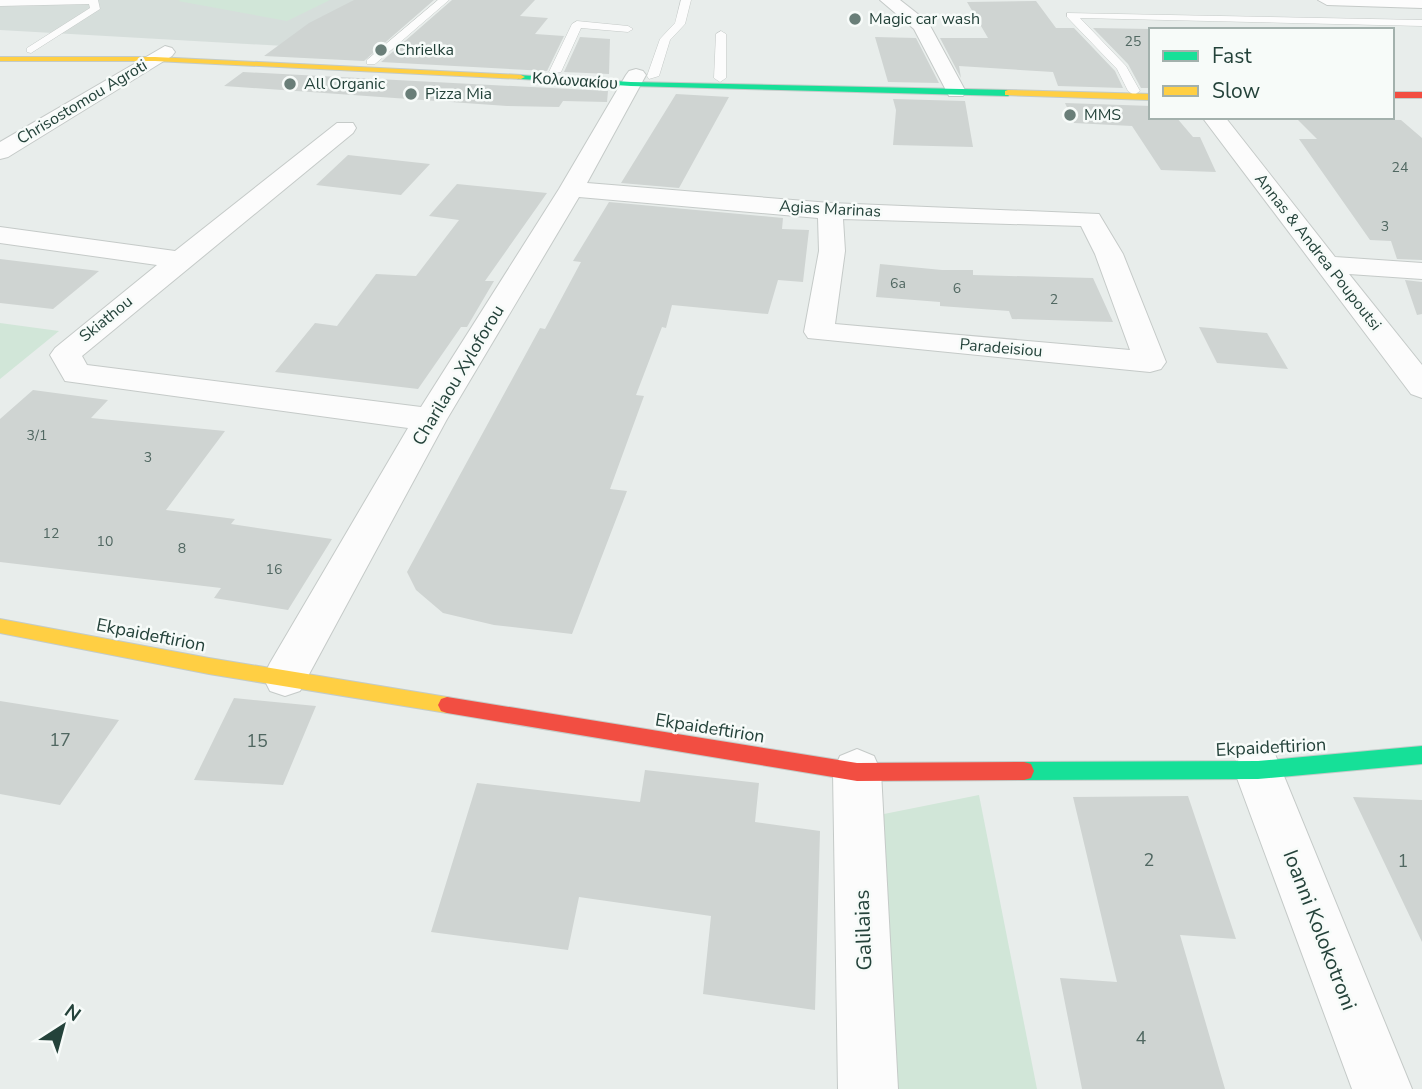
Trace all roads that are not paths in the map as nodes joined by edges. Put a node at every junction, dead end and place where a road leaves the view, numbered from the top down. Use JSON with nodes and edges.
{"nodes":[{"id":1,"x":72,"y":0,"type":"edge"},
{"id":2,"x":444,"y":0,"type":"edge"},
{"id":3,"x":686,"y":0,"type":"edge"},
{"id":4,"x":889,"y":0,"type":"edge"},
{"id":5,"x":1327,"y":0,"type":"edge"},
{"id":6,"x":0,"y":3,"type":"edge"},
{"id":7,"x":1422,"y":3,"type":"edge"},
{"id":8,"x":1255,"y":7,"type":"dead end"},
{"id":9,"x":1271,"y":20,"type":"junction"},
{"id":10,"x":1422,"y":23,"type":"edge"},
{"id":11,"x":628,"y":29,"type":"dead end"},
{"id":12,"x":721,"y":34,"type":"dead end"},
{"id":13,"x":31,"y":50,"type":"junction"},
{"id":14,"x":0,"y":51,"type":"edge"},
{"id":15,"x":160,"y":55,"type":"junction"},
{"id":16,"x":0,"y":59,"type":"edge"},
{"id":17,"x":371,"y":62,"type":"junction"},
{"id":18,"x":555,"y":72,"type":"junction"},
{"id":19,"x":720,"y":78,"type":"junction"},
{"id":20,"x":640,"y":79,"type":"junction"},
{"id":21,"x":954,"y":89,"type":"junction"},
{"id":22,"x":1134,"y":91,"type":"junction"},
{"id":23,"x":1149,"y":91,"type":"edge"},
{"id":24,"x":1394,"y":95,"type":"edge"},
{"id":25,"x":1422,"y":95,"type":"edge"},
{"id":26,"x":1149,"y":97,"type":"edge"},
{"id":27,"x":1394,"y":101,"type":"edge"},
{"id":28,"x":1422,"y":102,"type":"edge"},
{"id":29,"x":1215,"y":119,"type":"edge"},
{"id":30,"x":345,"y":128,"type":"dead end"},
{"id":31,"x":0,"y":152,"type":"edge"},
{"id":32,"x":571,"y":190,"type":"junction"},
{"id":33,"x":830,"y":211,"type":"junction"},
{"id":34,"x":1090,"y":219,"type":"joint"},
{"id":35,"x":0,"y":235,"type":"edge"},
{"id":36,"x":180,"y":260,"type":"junction"},
{"id":37,"x":1325,"y":264,"type":"junction"},
{"id":38,"x":1422,"y":271,"type":"edge"},
{"id":39,"x":1422,"y":387,"type":"edge"},
{"id":40,"x":430,"y":419,"type":"junction"},
{"id":41,"x":0,"y":626,"type":"edge"},
{"id":42,"x":285,"y":677,"type":"junction"},
{"id":43,"x":1422,"y":755,"type":"edge"},
{"id":44,"x":1258,"y":770,"type":"junction"},
{"id":45,"x":857,"y":772,"type":"junction"},
{"id":46,"x":868,"y":1089,"type":"edge"},
{"id":47,"x":1382,"y":1089,"type":"edge"}],
"edges":[{"from":1,"to":6,"type":"lane"},
{"from":1,"to":13,"type":"lane"},
{"from":2,"to":17,"type":"lane"},
{"from":3,"to":20,"type":"lane"},
{"from":4,"to":21,"type":"street"},
{"from":5,"to":7,"type":"street"},
{"from":8,"to":9,"type":"lane"},
{"from":9,"to":10,"type":"lane"},
{"from":9,"to":22,"type":"lane"},
{"from":11,"to":18,"type":"lane"},
{"from":12,"to":19,"type":"lane"},
{"from":13,"to":14,"type":"main road","name":"Κολωνακίου"},
{"from":13,"to":15,"type":"main road","name":"Κολωνακίου"},
{"from":15,"to":16,"type":"main road","name":"Κολωνακίου"},
{"from":15,"to":17,"type":"main road","name":"Κολωνακίου"},
{"from":15,"to":20,"type":"main road","name":"Κολωνακίου"},
{"from":15,"to":31,"type":"street","name":"Chrisostomou Agroti"},
{"from":17,"to":18,"type":"main road","name":"Κολωνακίου"},
{"from":18,"to":20,"type":"main road","name":"Κολωνακίου"},
{"from":19,"to":20,"type":"main road","name":"Κολωνακίου"},
{"from":19,"to":21,"type":"main road","name":"Κολωνακίου"},
{"from":20,"to":21,"type":"main road","name":"Κολωνακίου"},
{"from":20,"to":32,"type":"street","name":"Charilaou Xyloforou"},
{"from":21,"to":22,"type":"main road","name":"Κολωνακίου"},
{"from":21,"to":26,"type":"main road","name":"Κολωνακίου"},
{"from":22,"to":23,"type":"main road","name":"Κολωνακίου"},
{"from":24,"to":25,"type":"main road"},
{"from":27,"to":28,"type":"main road"},
{"from":29,"to":37,"type":"street","name":"Annas & Andrea Poupoutsi"},
{"from":30,"to":36,"type":"street","name":"Skiathou"},
{"from":32,"to":33,"type":"street","name":"Agias Marinas"},
{"from":32,"to":40,"type":"street","name":"Charilaou Xyloforou"},
{"from":33,"to":34,"type":"street","name":"Agias Marinas"},
{"from":33,"to":34,"type":"street","name":"Paradeisiou"},
{"from":35,"to":36,"type":"street"},
{"from":36,"to":40,"type":"street","name":"Skiathou"},
{"from":37,"to":38,"type":"street"},
{"from":37,"to":39,"type":"street","name":"Annas & Andrea Poupoutsi"},
{"from":40,"to":42,"type":"street","name":"Charilaou Xyloforou"},
{"from":41,"to":42,"type":"main road","name":"Ekpaideftirion"},
{"from":42,"to":45,"type":"main road","name":"Ekpaideftirion"},
{"from":43,"to":44,"type":"main road","name":"Ekpaideftirion"},
{"from":44,"to":45,"type":"main road","name":"Ekpaideftirion"},
{"from":44,"to":47,"type":"street","name":"Ioanni Kolokotroni"},
{"from":45,"to":46,"type":"street","name":"Galilaias"}]}
